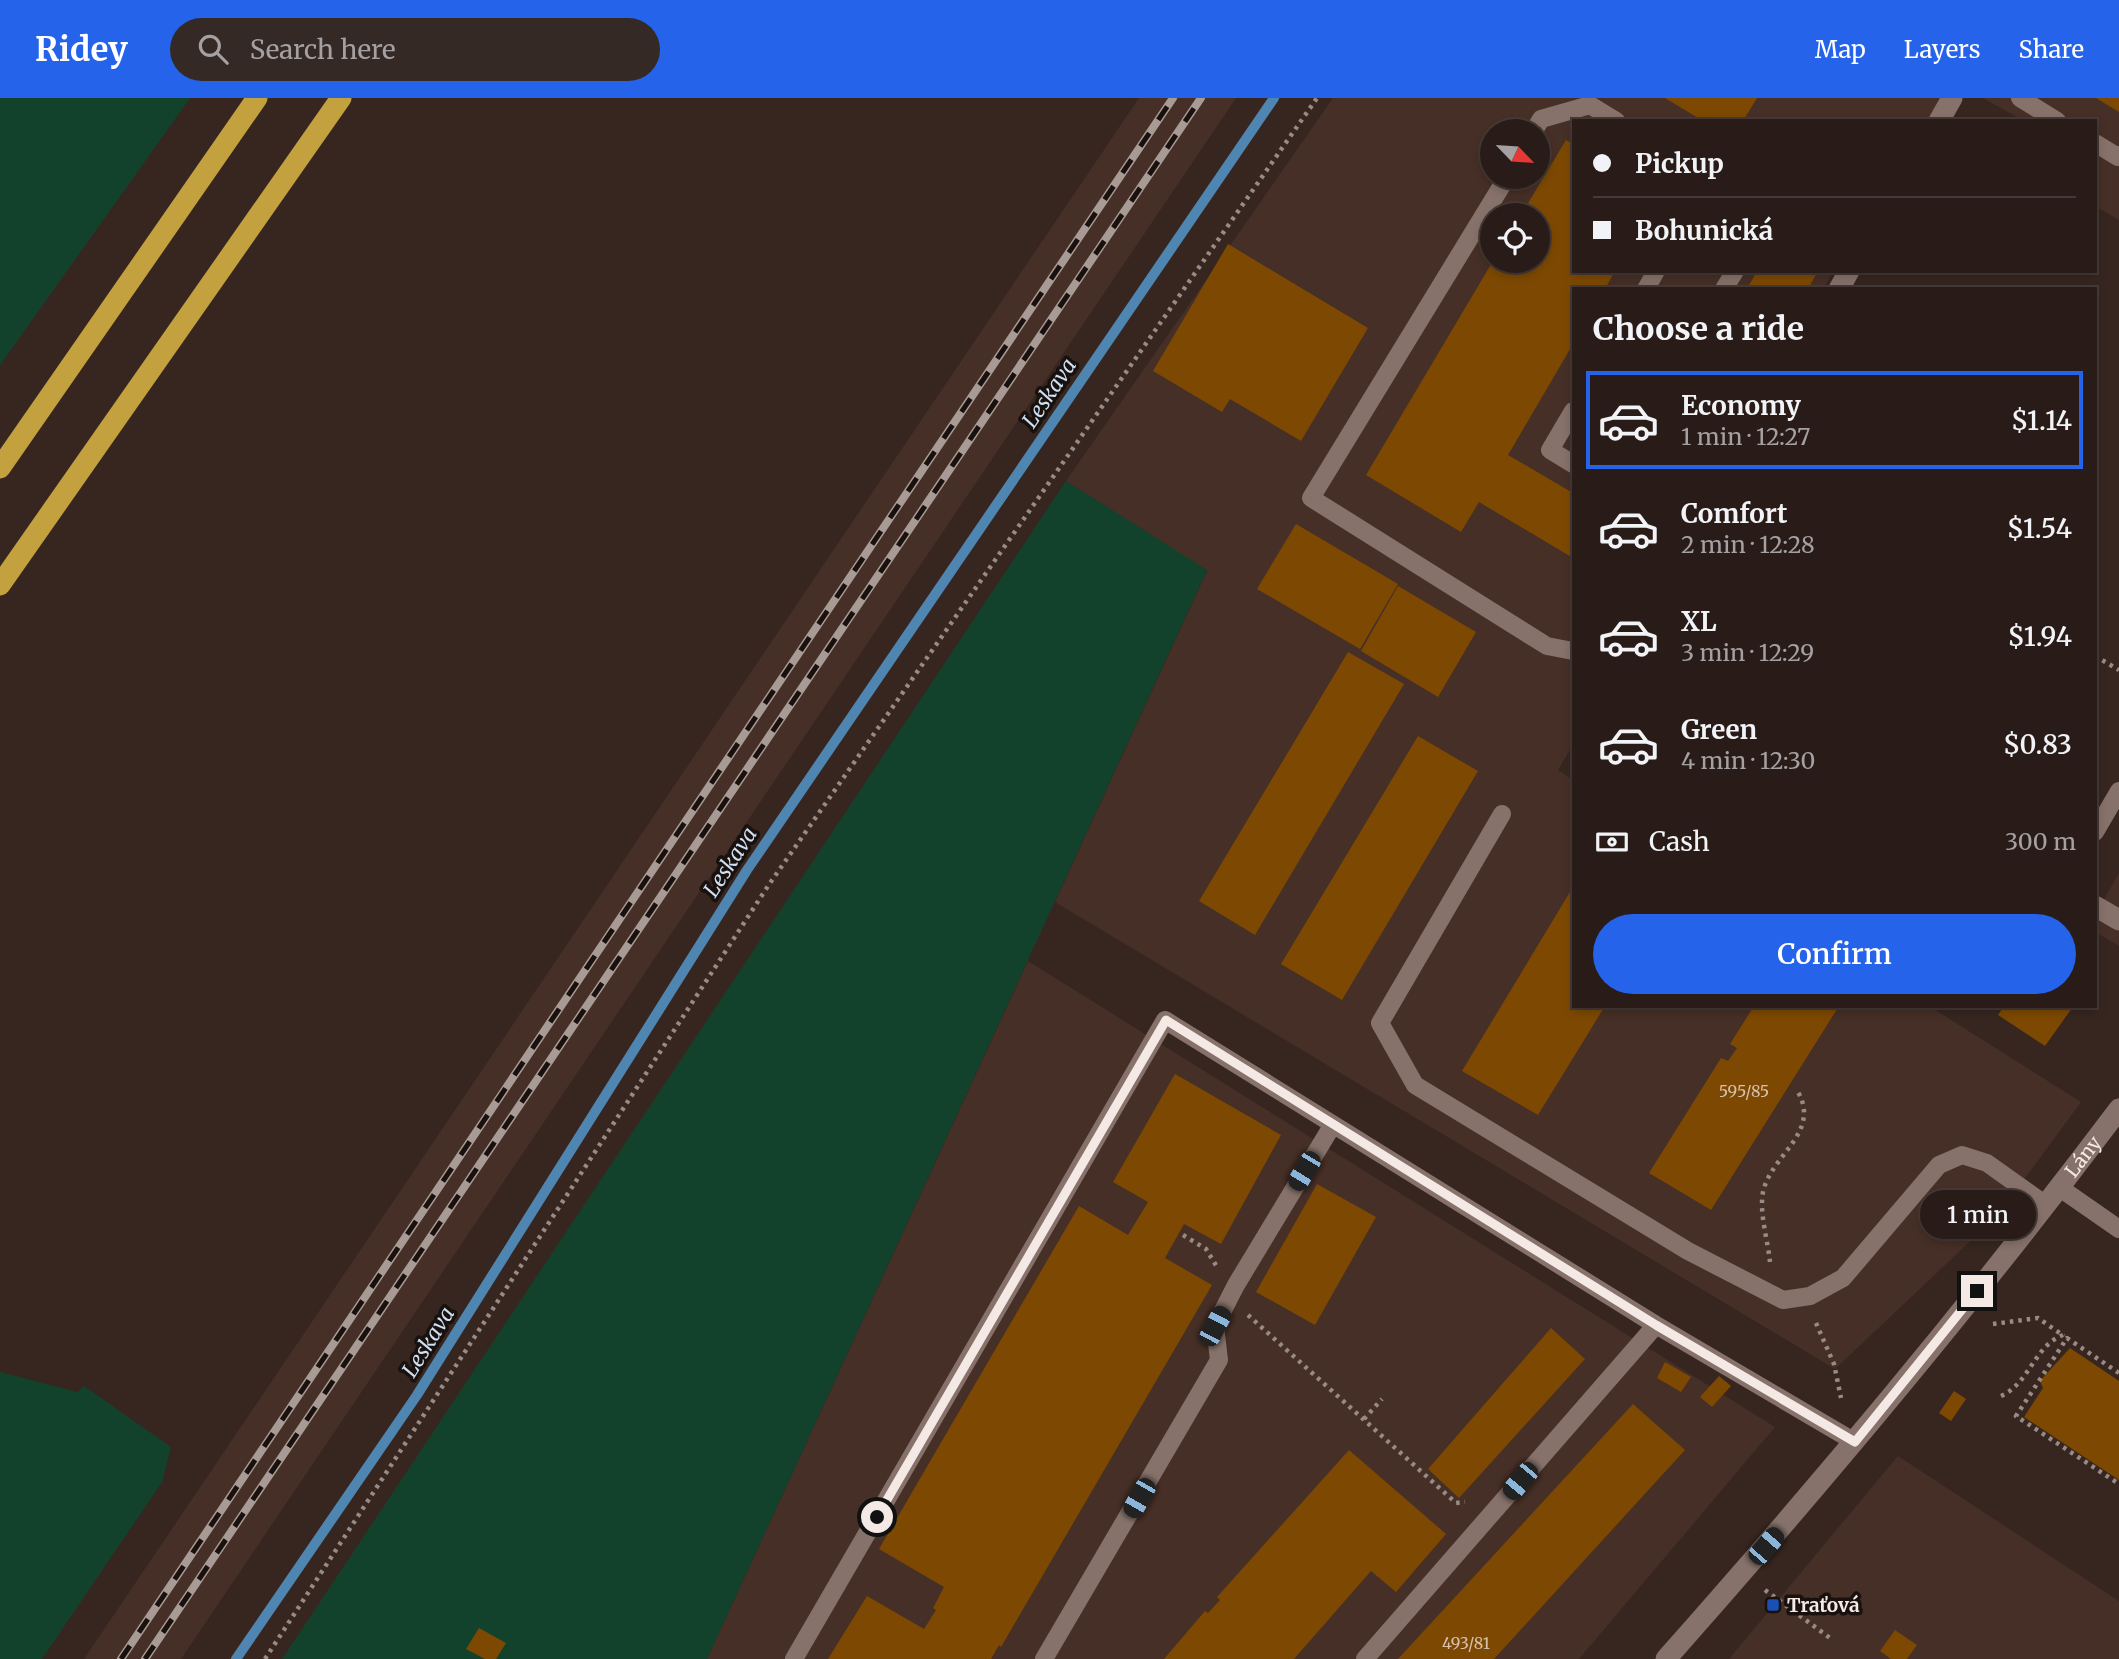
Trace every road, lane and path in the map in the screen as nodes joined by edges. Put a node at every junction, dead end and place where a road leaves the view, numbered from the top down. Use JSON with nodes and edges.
{"nodes":[{"id":1,"x":257,"y":98,"type":"edge"},
{"id":2,"x":341,"y":98,"type":"edge"},
{"id":3,"x":1317,"y":98,"type":"edge"},
{"id":4,"x":1952,"y":98,"type":"edge"},
{"id":5,"x":2020,"y":98,"type":"edge"},
{"id":6,"x":1544,"y":119,"type":"edge"},
{"id":7,"x":1613,"y":119,"type":"edge"},
{"id":8,"x":1940,"y":119,"type":"edge"},
{"id":9,"x":2054,"y":119,"type":"edge"},
{"id":10,"x":2097,"y":145,"type":"edge"},
{"id":11,"x":2119,"y":158,"type":"edge"},
{"id":12,"x":1500,"y":189,"type":"edge"},
{"id":13,"x":1572,"y":413,"type":"edge"},
{"id":14,"x":1572,"y":463,"type":"edge"},
{"id":15,"x":0,"y":468,"type":"edge"},
{"id":16,"x":2,"y":583,"type":"edge"},
{"id":17,"x":1572,"y":651,"type":"edge"},
{"id":18,"x":2097,"y":657,"type":"edge"},
{"id":19,"x":2119,"y":670,"type":"edge"},
{"id":20,"x":2119,"y":791,"type":"edge"},
{"id":21,"x":1502,"y":814,"type":"dead end"},
{"id":22,"x":2097,"y":829,"type":"edge"},
{"id":23,"x":2097,"y":907,"type":"edge"},
{"id":24,"x":2119,"y":920,"type":"edge"},
{"id":25,"x":1798,"y":1093,"type":"dead end"},
{"id":26,"x":2119,"y":1109,"type":"edge"},
{"id":27,"x":1332,"y":1126,"type":"junction"},
{"id":28,"x":2060,"y":1188,"type":"junction"},
{"id":29,"x":2046,"y":1205,"type":"junction"},
{"id":30,"x":2119,"y":1229,"type":"edge"},
{"id":31,"x":1183,"y":1235,"type":"dead end"},
{"id":32,"x":1765,"y":1291,"type":"junction"},
{"id":33,"x":1232,"y":1293,"type":"junction"},
{"id":34,"x":1993,"y":1324,"type":"dead end"},
{"id":35,"x":1656,"y":1325,"type":"junction"},
{"id":36,"x":2065,"y":1337,"type":"junction"},
{"id":37,"x":1828,"y":1345,"type":"dead end"},
{"id":38,"x":2119,"y":1373,"type":"edge"},
{"id":39,"x":2001,"y":1396,"type":"dead end"},
{"id":40,"x":1841,"y":1398,"type":"dead end"},
{"id":41,"x":1382,"y":1399,"type":"dead end"},
{"id":42,"x":1364,"y":1419,"type":"junction"},
{"id":43,"x":1855,"y":1442,"type":"junction"},
{"id":44,"x":2119,"y":1484,"type":"edge"},
{"id":45,"x":1503,"y":1500,"type":"junction"},
{"id":46,"x":1764,"y":1589,"type":"dead end"},
{"id":47,"x":1830,"y":1638,"type":"dead end"},
{"id":48,"x":265,"y":1659,"type":"edge"},
{"id":49,"x":794,"y":1659,"type":"edge"},
{"id":50,"x":1044,"y":1659,"type":"edge"},
{"id":51,"x":1365,"y":1659,"type":"edge"},
{"id":52,"x":1666,"y":1659,"type":"edge"}],
"edges":[{"from":1,"to":15,"type":"highway"},
{"from":2,"to":16,"type":"highway"},
{"from":3,"to":48,"type":"path"},
{"from":4,"to":8,"type":"street"},
{"from":5,"to":9,"type":"lane"},
{"from":6,"to":7,"type":"lane"},
{"from":10,"to":11,"type":"lane"},
{"from":12,"to":17,"type":"lane"},
{"from":13,"to":14,"type":"lane"},
{"from":18,"to":19,"type":"path"},
{"from":20,"to":22,"type":"lane"},
{"from":21,"to":32,"type":"lane"},
{"from":23,"to":24,"type":"street"},
{"from":25,"to":32,"type":"path"},
{"from":26,"to":28,"type":"street","name":"Lány"},
{"from":27,"to":33,"type":"lane"},
{"from":27,"to":35,"type":"lane"},
{"from":27,"to":49,"type":"lane"},
{"from":28,"to":29,"type":"street","name":"Lány"},
{"from":28,"to":30,"type":"lane"},
{"from":29,"to":32,"type":"lane"},
{"from":29,"to":43,"type":"street","name":"Lány"},
{"from":31,"to":33,"type":"path"},
{"from":33,"to":42,"type":"path"},
{"from":33,"to":50,"type":"lane"},
{"from":34,"to":36,"type":"path"},
{"from":35,"to":43,"type":"lane"},
{"from":35,"to":45,"type":"lane"},
{"from":36,"to":38,"type":"path"},
{"from":36,"to":39,"type":"path"},
{"from":36,"to":44,"type":"path"},
{"from":37,"to":40,"type":"path"},
{"from":41,"to":42,"type":"path"},
{"from":42,"to":45,"type":"path"},
{"from":43,"to":52,"type":"street","name":"Lány"},
{"from":45,"to":51,"type":"lane"},
{"from":46,"to":47,"type":"path"}]}
